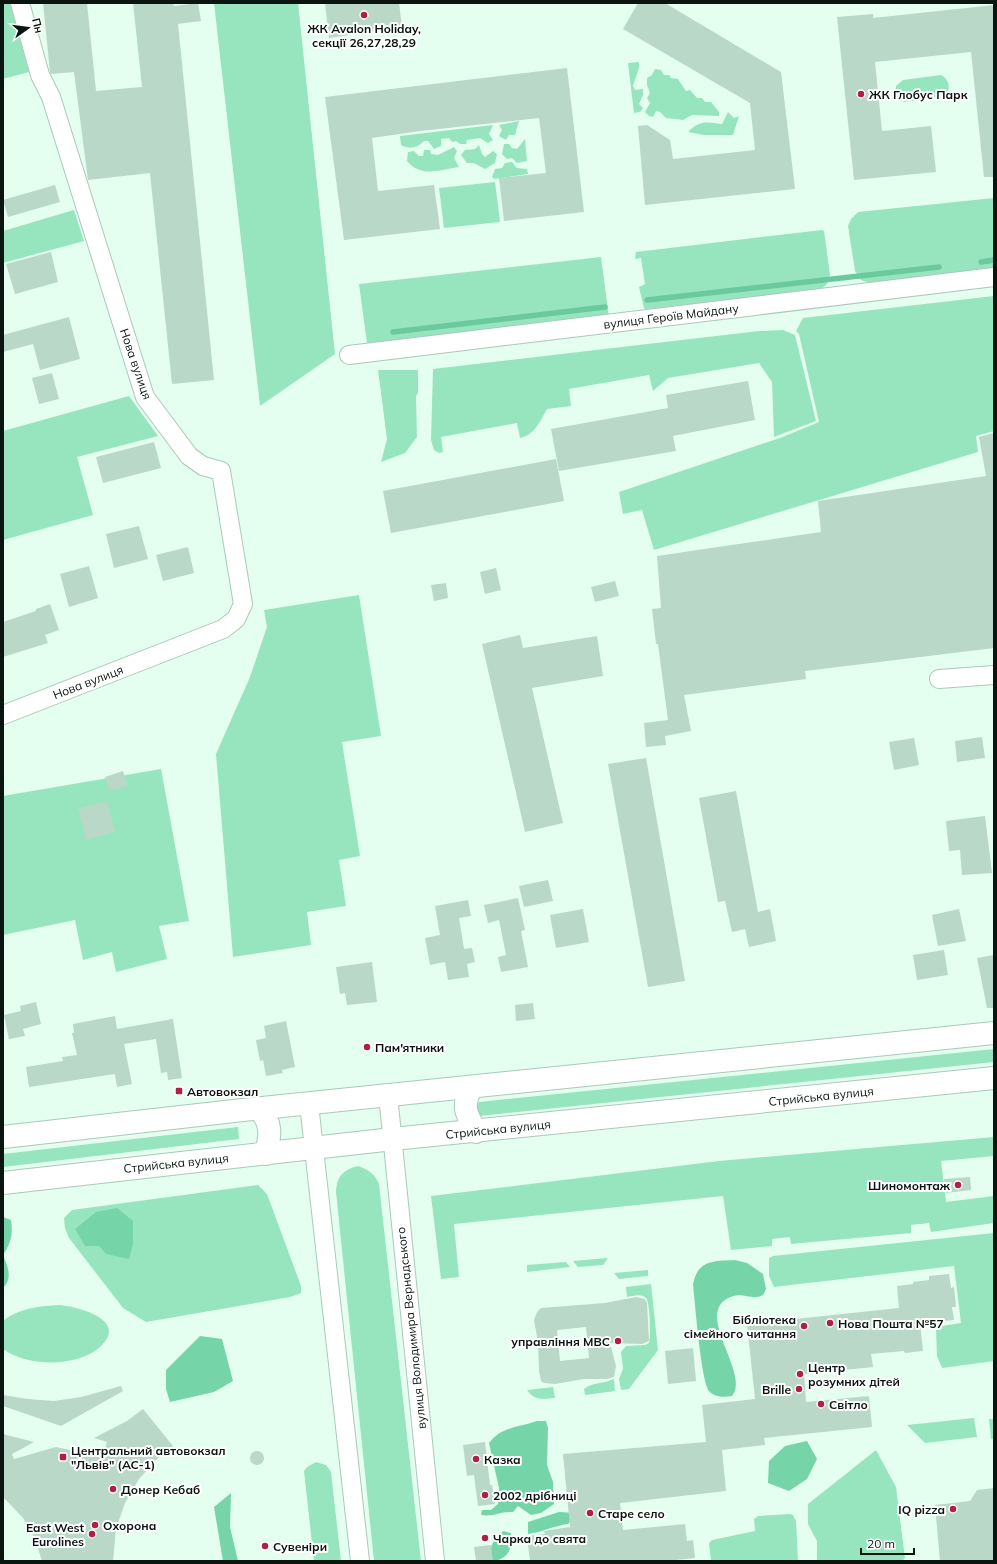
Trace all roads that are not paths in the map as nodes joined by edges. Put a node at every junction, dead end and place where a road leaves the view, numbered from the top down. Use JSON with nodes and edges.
{"nodes":[{"id":1,"x":20,"y":3,"type":"edge"},
{"id":2,"x":994,"y":277,"type":"edge"},
{"id":3,"x":349,"y":355,"type":"dead end"},
{"id":4,"x":994,"y":675,"type":"edge"},
{"id":5,"x":939,"y":679,"type":"dead end"},
{"id":6,"x":3,"y":715,"type":"edge"},
{"id":7,"x":994,"y":1033,"type":"edge"},
{"id":8,"x":994,"y":1078,"type":"edge"},
{"id":9,"x":472,"y":1086,"type":"junction"},
{"id":10,"x":388,"y":1095,"type":"junction"},
{"id":11,"x":309,"y":1104,"type":"junction"},
{"id":12,"x":259,"y":1109,"type":"junction"},
{"id":13,"x":476,"y":1132,"type":"junction"},
{"id":14,"x":3,"y":1137,"type":"edge"},
{"id":15,"x":393,"y":1139,"type":"junction"},
{"id":16,"x":314,"y":1148,"type":"junction"},
{"id":17,"x":266,"y":1154,"type":"junction"},
{"id":18,"x":3,"y":1183,"type":"edge"},
{"id":19,"x":360,"y":1561,"type":"edge"},
{"id":20,"x":435,"y":1561,"type":"edge"}],
"edges":[{"from":1,"to":6,"type":"street","name":"Нова вулиця"},
{"from":2,"to":3,"type":"street","name":"вулиця Героїв Майдану"},
{"from":4,"to":5,"type":"street"},
{"from":7,"to":9,"type":"main road"},
{"from":8,"to":13,"type":"main road","name":"Стрийська вулиця"},
{"from":9,"to":10,"type":"main road"},
{"from":9,"to":13,"type":"main road"},
{"from":10,"to":11,"type":"main road"},
{"from":10,"to":15,"type":"street","name":"вулиця Володимира Вернадського"},
{"from":11,"to":12,"type":"main road"},
{"from":11,"to":16,"type":"street"},
{"from":12,"to":14,"type":"main road"},
{"from":12,"to":17,"type":"main road"},
{"from":13,"to":15,"type":"main road","name":"Стрийська вулиця"},
{"from":15,"to":16,"type":"main road","name":"Стрийська вулиця"},
{"from":15,"to":20,"type":"street","name":"вулиця Володимира Вернадського"},
{"from":16,"to":17,"type":"main road","name":"Стрийська вулиця"},
{"from":16,"to":19,"type":"street"},
{"from":17,"to":18,"type":"main road","name":"Стрийська вулиця"}]}
